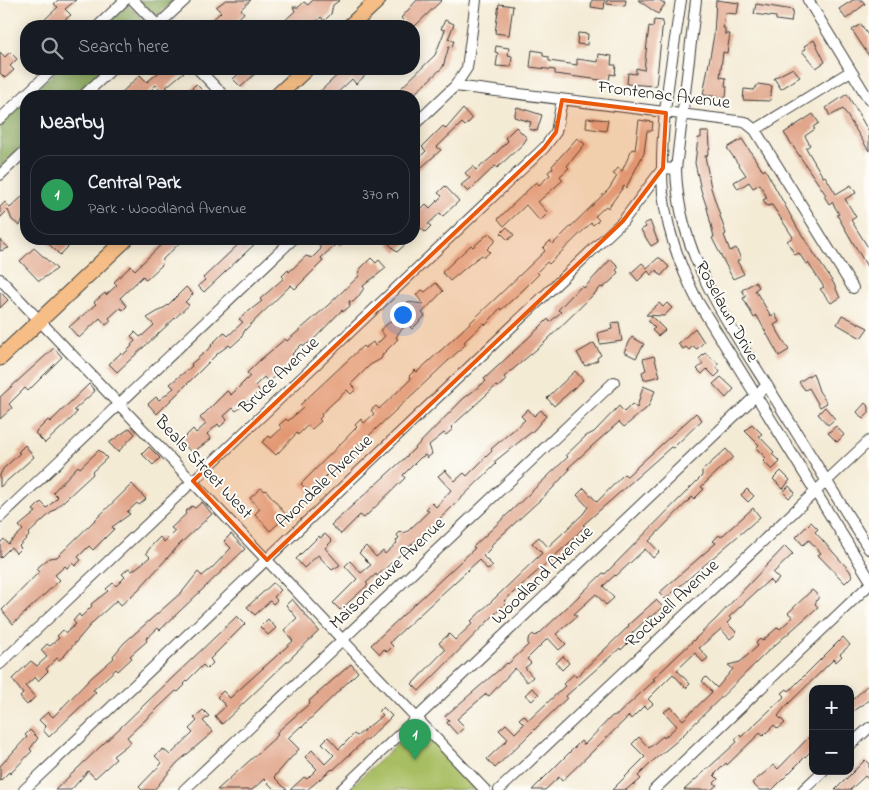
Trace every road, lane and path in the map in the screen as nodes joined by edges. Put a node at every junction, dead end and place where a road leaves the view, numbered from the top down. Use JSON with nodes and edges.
{"nodes":[{"id":1,"x":126,"y":0,"type":"edge"},
{"id":2,"x":133,"y":0,"type":"edge"},
{"id":3,"x":185,"y":0,"type":"edge"},
{"id":4,"x":378,"y":0,"type":"edge"},
{"id":5,"x":476,"y":0,"type":"edge"},
{"id":6,"x":680,"y":0,"type":"edge"},
{"id":7,"x":696,"y":0,"type":"edge"},
{"id":8,"x":808,"y":0,"type":"edge"},
{"id":9,"x":104,"y":20,"type":"edge"},
{"id":10,"x":151,"y":20,"type":"edge"},
{"id":11,"x":163,"y":20,"type":"edge"},
{"id":12,"x":356,"y":20,"type":"edge"},
{"id":13,"x":851,"y":71,"type":"junction"},
{"id":14,"x":47,"y":75,"type":"edge"},
{"id":15,"x":106,"y":75,"type":"edge"},
{"id":16,"x":204,"y":75,"type":"edge"},
{"id":17,"x":299,"y":75,"type":"edge"},
{"id":18,"x":455,"y":86,"type":"junction"},
{"id":19,"x":31,"y":90,"type":"edge"},
{"id":20,"x":89,"y":90,"type":"edge"},
{"id":21,"x":218,"y":90,"type":"edge"},
{"id":22,"x":283,"y":90,"type":"edge"},
{"id":23,"x":20,"y":100,"type":"edge"},
{"id":24,"x":562,"y":100,"type":"junction"},
{"id":25,"x":869,"y":100,"type":"edge"},
{"id":26,"x":666,"y":113,"type":"junction"},
{"id":27,"x":680,"y":115,"type":"junction"},
{"id":28,"x":0,"y":119,"type":"edge"},
{"id":29,"x":420,"y":119,"type":"edge"},
{"id":30,"x":755,"y":130,"type":"junction"},
{"id":31,"x":20,"y":156,"type":"edge"},
{"id":32,"x":663,"y":168,"type":"junction"},
{"id":33,"x":676,"y":169,"type":"junction"},
{"id":34,"x":0,"y":175,"type":"edge"},
{"id":35,"x":645,"y":193,"type":"junction"},
{"id":36,"x":663,"y":194,"type":"junction"},
{"id":37,"x":120,"y":245,"type":"edge"},
{"id":38,"x":287,"y":245,"type":"edge"},
{"id":39,"x":0,"y":279,"type":"edge"},
{"id":40,"x":854,"y":288,"type":"dead end"},
{"id":41,"x":39,"y":321,"type":"junction"},
{"id":42,"x":0,"y":358,"type":"edge"},
{"id":43,"x":614,"y":382,"type":"dead end"},
{"id":44,"x":767,"y":385,"type":"junction"},
{"id":45,"x":756,"y":395,"type":"junction"},
{"id":46,"x":118,"y":404,"type":"junction"},
{"id":47,"x":869,"y":441,"type":"edge"},
{"id":48,"x":193,"y":481,"type":"junction"},
{"id":49,"x":827,"y":481,"type":"junction"},
{"id":50,"x":815,"y":492,"type":"junction"},
{"id":51,"x":0,"y":517,"type":"edge"},
{"id":52,"x":869,"y":549,"type":"edge"},
{"id":53,"x":267,"y":560,"type":"junction"},
{"id":54,"x":869,"y":578,"type":"edge"},
{"id":55,"x":869,"y":585,"type":"edge"},
{"id":56,"x":342,"y":640,"type":"junction"},
{"id":57,"x":0,"y":664,"type":"edge"},
{"id":58,"x":416,"y":718,"type":"junction"},
{"id":59,"x":869,"y":728,"type":"edge"},
{"id":60,"x":854,"y":742,"type":"edge"},
{"id":61,"x":819,"y":775,"type":"edge"},
{"id":62,"x":24,"y":790,"type":"edge"},
{"id":63,"x":184,"y":790,"type":"edge"},
{"id":64,"x":341,"y":790,"type":"edge"},
{"id":65,"x":485,"y":790,"type":"edge"},
{"id":66,"x":499,"y":790,"type":"edge"},
{"id":67,"x":654,"y":790,"type":"edge"},
{"id":68,"x":803,"y":790,"type":"edge"}],
"edges":[{"from":1,"to":9,"type":"street"},
{"from":2,"to":10,"type":"street"},
{"from":3,"to":11,"type":"street"},
{"from":4,"to":12,"type":"main road"},
{"from":5,"to":18,"type":"street"},
{"from":6,"to":26,"type":"street","name":"Roselawn Drive"},
{"from":7,"to":27,"type":"street","name":"Roselawn Drive"},
{"from":8,"to":13,"type":"street"},
{"from":13,"to":25,"type":"street"},
{"from":13,"to":30,"type":"street"},
{"from":14,"to":19,"type":"street"},
{"from":15,"to":20,"type":"street"},
{"from":16,"to":21,"type":"street"},
{"from":17,"to":22,"type":"main road"},
{"from":18,"to":24,"type":"street","name":"Frontenac Avenue"},
{"from":18,"to":29,"type":"street"},
{"from":23,"to":28,"type":"street"},
{"from":24,"to":26,"type":"street","name":"Frontenac Avenue"},
{"from":24,"to":48,"type":"street","name":"Bruce Avenue"},
{"from":26,"to":27,"type":"street","name":"Frontenac Avenue"},
{"from":26,"to":32,"type":"street","name":"Roselawn Drive"},
{"from":27,"to":30,"type":"street","name":"Frontenac Avenue"},
{"from":27,"to":33,"type":"street","name":"Roselawn Drive"},
{"from":30,"to":40,"type":"street"},
{"from":31,"to":34,"type":"street"},
{"from":32,"to":33,"type":"street"},
{"from":32,"to":35,"type":"street","name":"Avondale Avenue"},
{"from":32,"to":36,"type":"street","name":"Roselawn Drive"},
{"from":33,"to":44,"type":"street","name":"Roselawn Drive"},
{"from":35,"to":36,"type":"street"},
{"from":35,"to":53,"type":"street","name":"Avondale Avenue"},
{"from":36,"to":45,"type":"street","name":"Roselawn Drive"},
{"from":37,"to":41,"type":"main road"},
{"from":38,"to":46,"type":"street"},
{"from":39,"to":41,"type":"street","name":"Beals Street West"},
{"from":41,"to":42,"type":"main road"},
{"from":41,"to":46,"type":"street","name":"Beals Street West"},
{"from":43,"to":56,"type":"street","name":"Maisonneuve Avenue"},
{"from":44,"to":45,"type":"street","name":"Woodland Avenue"},
{"from":44,"to":49,"type":"street","name":"Roselawn Drive"},
{"from":45,"to":50,"type":"street","name":"Roselawn Drive"},
{"from":45,"to":58,"type":"street","name":"Woodland Avenue"},
{"from":46,"to":48,"type":"street","name":"Beals Street West"},
{"from":46,"to":51,"type":"street"},
{"from":47,"to":49,"type":"street","name":"Rockwell Avenue"},
{"from":48,"to":53,"type":"street","name":"Beals Street West"},
{"from":48,"to":57,"type":"street","name":"Bruce Avenue"},
{"from":49,"to":50,"type":"street","name":"Rockwell Avenue"},
{"from":49,"to":52,"type":"street","name":"Roselawn Drive"},
{"from":50,"to":54,"type":"street","name":"Roselawn Drive"},
{"from":50,"to":66,"type":"street","name":"Rockwell Avenue"},
{"from":53,"to":56,"type":"street","name":"Beals Street West"},
{"from":53,"to":62,"type":"street","name":"Avondale Avenue"},
{"from":55,"to":67,"type":"street"},
{"from":56,"to":58,"type":"street","name":"Beals Street West"},
{"from":56,"to":63,"type":"street","name":"Maisonneuve Avenue"},
{"from":58,"to":64,"type":"street","name":"Woodland Avenue"},
{"from":58,"to":65,"type":"street","name":"Beals Street West"},
{"from":59,"to":60,"type":"street"},
{"from":61,"to":68,"type":"street"}]}
